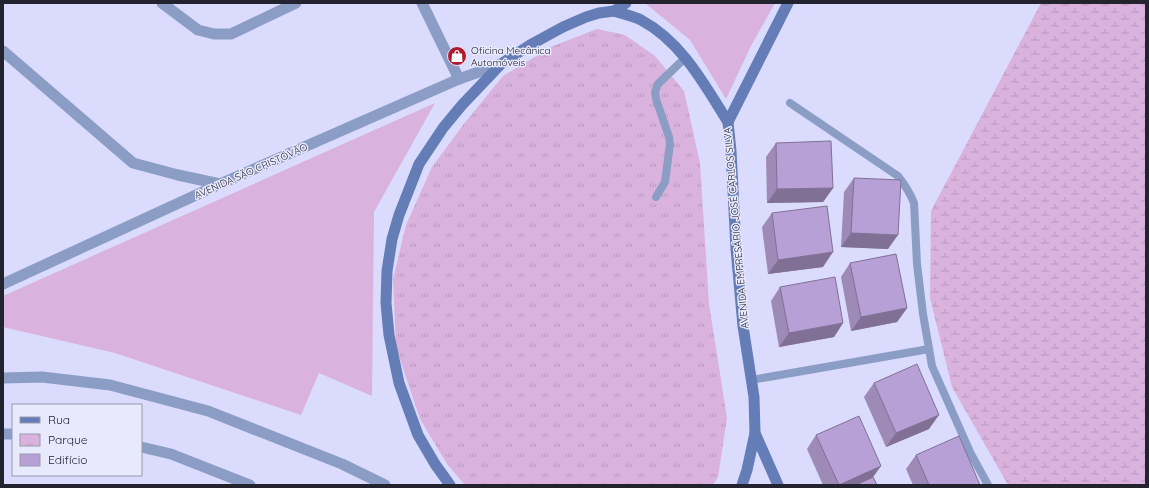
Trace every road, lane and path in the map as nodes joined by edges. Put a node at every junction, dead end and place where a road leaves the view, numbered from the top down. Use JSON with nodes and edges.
{"nodes":[{"id":1,"x":162,"y":3,"type":"edge"},
{"id":2,"x":296,"y":3,"type":"edge"},
{"id":3,"x":422,"y":3,"type":"edge"},
{"id":4,"x":626,"y":3,"type":"edge"},
{"id":5,"x":788,"y":3,"type":"edge"},
{"id":6,"x":614,"y":11,"type":"junction"},
{"id":7,"x":3,"y":51,"type":"edge"},
{"id":8,"x":685,"y":58,"type":"junction"},
{"id":9,"x":501,"y":64,"type":"junction"},
{"id":10,"x":459,"y":79,"type":"junction"},
{"id":11,"x":790,"y":103,"type":"dead end"},
{"id":12,"x":728,"y":122,"type":"junction"},
{"id":13,"x":220,"y":184,"type":"junction"},
{"id":14,"x":656,"y":197,"type":"dead end"},
{"id":15,"x":3,"y":284,"type":"edge"},
{"id":16,"x":929,"y":349,"type":"junction"},
{"id":17,"x":3,"y":378,"type":"edge"},
{"id":18,"x":751,"y":380,"type":"junction"},
{"id":19,"x":754,"y":433,"type":"junction"},
{"id":20,"x":142,"y":447,"type":"edge"},
{"id":21,"x":250,"y":485,"type":"edge"},
{"id":22,"x":385,"y":485,"type":"edge"},
{"id":23,"x":450,"y":485,"type":"edge"},
{"id":24,"x":742,"y":485,"type":"edge"},
{"id":25,"x":778,"y":485,"type":"edge"},
{"id":26,"x":988,"y":485,"type":"edge"}],
"edges":[{"from":1,"to":2,"type":"street"},
{"from":3,"to":10,"type":"street"},
{"from":4,"to":6,"type":"main road"},
{"from":5,"to":12,"type":"main road","name":"AVENIDA EMPRESÁRIO JOSÉ CARLOS SILVA"},
{"from":6,"to":8,"type":"main road"},
{"from":6,"to":9,"type":"main road"},
{"from":7,"to":13,"type":"street"},
{"from":8,"to":12,"type":"main road"},
{"from":8,"to":14,"type":"lane"},
{"from":9,"to":10,"type":"street","name":"AVENIDA SÃO CRISTÓVÃO"},
{"from":9,"to":23,"type":"main road"},
{"from":10,"to":13,"type":"street","name":"AVENIDA SÃO CRISTÓVÃO"},
{"from":11,"to":16,"type":"lane"},
{"from":12,"to":18,"type":"main road","name":"AVENIDA EMPRESÁRIO JOSÉ CARLOS SILVA"},
{"from":13,"to":15,"type":"street","name":"AVENIDA SÃO CRISTÓVÃO"},
{"from":16,"to":18,"type":"lane"},
{"from":16,"to":26,"type":"lane"},
{"from":17,"to":22,"type":"street"},
{"from":18,"to":19,"type":"main road","name":"AVENIDA EMPRESÁRIO JOSÉ CARLOS SILVA"},
{"from":19,"to":24,"type":"main road"},
{"from":19,"to":25,"type":"main road","name":"AVENIDA EMPRESÁRIO JOSÉ CARLOS SILVA"},
{"from":20,"to":21,"type":"street"}]}
